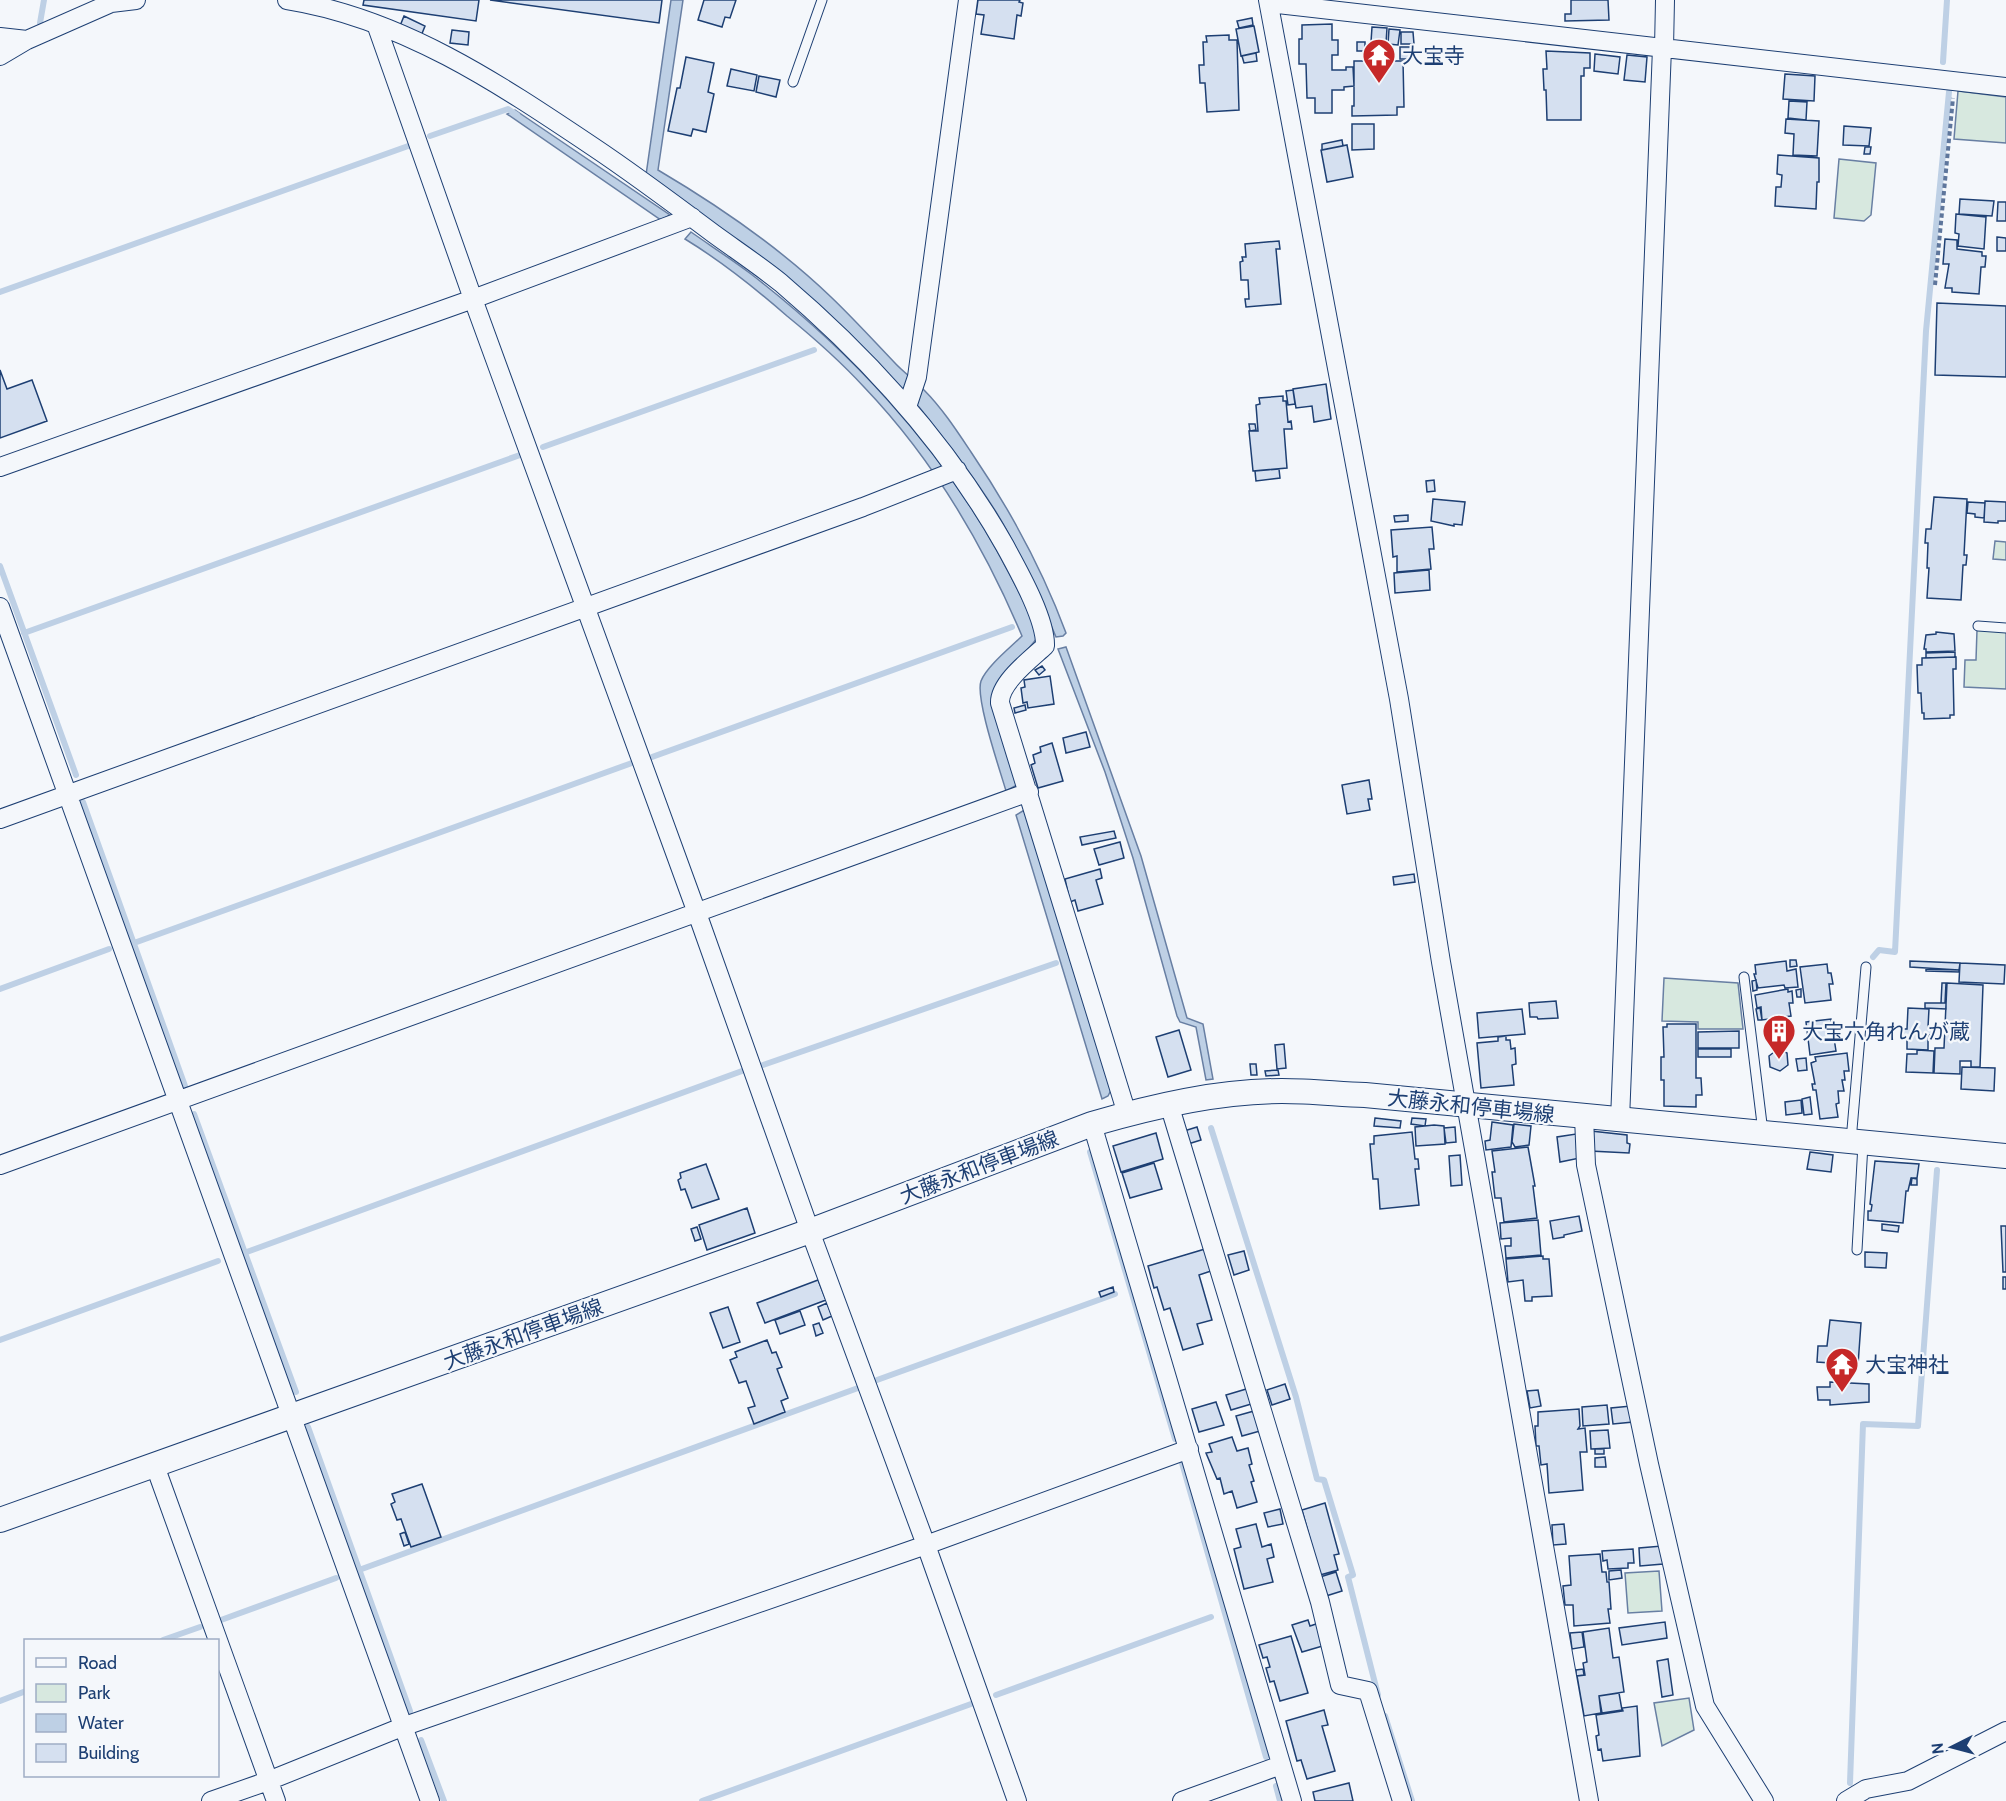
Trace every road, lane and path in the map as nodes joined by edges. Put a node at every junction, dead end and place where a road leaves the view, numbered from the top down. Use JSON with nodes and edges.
{"nodes":[{"id":1,"x":136,"y":0,"type":"edge"},
{"id":2,"x":286,"y":0,"type":"edge"},
{"id":3,"x":822,"y":0,"type":"edge"},
{"id":4,"x":968,"y":0,"type":"edge"},
{"id":5,"x":1665,"y":0,"type":"edge"},
{"id":6,"x":1268,"y":2,"type":"edge"},
{"id":7,"x":352,"y":8,"type":"edge"},
{"id":8,"x":376,"y":24,"type":"junction"},
{"id":9,"x":0,"y":37,"type":"edge"},
{"id":10,"x":27,"y":40,"type":"junction"},
{"id":11,"x":1663,"y":48,"type":"junction"},
{"id":12,"x":0,"y":56,"type":"edge"},
{"id":13,"x":1954,"y":81,"type":"junction"},
{"id":14,"x":793,"y":82,"type":"dead end"},
{"id":15,"x":2006,"y":87,"type":"edge"},
{"id":16,"x":692,"y":218,"type":"junction"},
{"id":17,"x":1935,"y":285,"type":"dead end"},
{"id":18,"x":472,"y":298,"type":"junction"},
{"id":19,"x":907,"y":406,"type":"junction"},
{"id":20,"x":0,"y":467,"type":"edge"},
{"id":21,"x":947,"y":474,"type":"junction"},
{"id":22,"x":0,"y":607,"type":"edge"},
{"id":23,"x":585,"y":608,"type":"junction"},
{"id":24,"x":1978,"y":626,"type":"dead end"},
{"id":25,"x":2006,"y":627,"type":"edge"},
{"id":26,"x":1029,"y":792,"type":"junction"},
{"id":27,"x":68,"y":795,"type":"junction"},
{"id":28,"x":0,"y":819,"type":"edge"},
{"id":29,"x":697,"y":913,"type":"junction"},
{"id":30,"x":1866,"y":967,"type":"dead end"},
{"id":31,"x":1744,"y":976,"type":"dead end"},
{"id":32,"x":179,"y":1102,"type":"junction"},
{"id":33,"x":1169,"y":1104,"type":"junction"},
{"id":34,"x":1466,"y":1106,"type":"junction"},
{"id":35,"x":1127,"y":1114,"type":"junction"},
{"id":36,"x":1584,"y":1117,"type":"junction"},
{"id":37,"x":1620,"y":1120,"type":"junction"},
{"id":38,"x":1092,"y":1124,"type":"junction"},
{"id":39,"x":1763,"y":1132,"type":"junction"},
{"id":40,"x":1857,"y":1142,"type":"junction"},
{"id":41,"x":2006,"y":1156,"type":"edge"},
{"id":42,"x":0,"y":1166,"type":"edge"},
{"id":43,"x":810,"y":1231,"type":"junction"},
{"id":44,"x":1857,"y":1250,"type":"dead end"},
{"id":45,"x":293,"y":1416,"type":"junction"},
{"id":46,"x":1189,"y":1449,"type":"junction"},
{"id":47,"x":154,"y":1463,"type":"junction"},
{"id":48,"x":0,"y":1520,"type":"edge"},
{"id":49,"x":926,"y":1545,"type":"junction"},
{"id":50,"x":217,"y":1639,"type":"edge"},
{"id":51,"x":219,"y":1644,"type":"edge"},
{"id":52,"x":402,"y":1727,"type":"junction"},
{"id":53,"x":2006,"y":1731,"type":"edge"},
{"id":54,"x":1281,"y":1765,"type":"junction"},
{"id":55,"x":268,"y":1781,"type":"junction"},
{"id":56,"x":210,"y":1801,"type":"edge"},
{"id":57,"x":276,"y":1801,"type":"edge"},
{"id":58,"x":430,"y":1801,"type":"edge"},
{"id":59,"x":1017,"y":1801,"type":"edge"},
{"id":60,"x":1182,"y":1801,"type":"edge"},
{"id":61,"x":1292,"y":1801,"type":"edge"},
{"id":62,"x":1401,"y":1801,"type":"edge"},
{"id":63,"x":1589,"y":1801,"type":"edge"},
{"id":64,"x":1764,"y":1801,"type":"edge"},
{"id":65,"x":1846,"y":1801,"type":"edge"}],
"edges":[{"from":1,"to":10,"type":"street"},
{"from":2,"to":7,"type":"street"},
{"from":3,"to":14,"type":"lane"},
{"from":4,"to":19,"type":"street"},
{"from":5,"to":11,"type":"street"},
{"from":6,"to":11,"type":"street"},
{"from":6,"to":34,"type":"street"},
{"from":7,"to":8,"type":"street"},
{"from":8,"to":16,"type":"street"},
{"from":8,"to":18,"type":"street"},
{"from":9,"to":10,"type":"street"},
{"from":10,"to":12,"type":"street"},
{"from":11,"to":13,"type":"street"},
{"from":11,"to":37,"type":"street"},
{"from":13,"to":15,"type":"street"},
{"from":13,"to":17,"type":"path"},
{"from":16,"to":18,"type":"street"},
{"from":16,"to":19,"type":"street"},
{"from":18,"to":20,"type":"street"},
{"from":18,"to":23,"type":"street"},
{"from":19,"to":21,"type":"street"},
{"from":21,"to":23,"type":"street"},
{"from":21,"to":26,"type":"street"},
{"from":22,"to":27,"type":"street"},
{"from":23,"to":27,"type":"street"},
{"from":23,"to":29,"type":"street"},
{"from":24,"to":25,"type":"lane"},
{"from":26,"to":29,"type":"street"},
{"from":26,"to":35,"type":"street"},
{"from":27,"to":28,"type":"street"},
{"from":27,"to":32,"type":"street"},
{"from":29,"to":32,"type":"street"},
{"from":29,"to":43,"type":"street"},
{"from":30,"to":40,"type":"lane"},
{"from":31,"to":39,"type":"lane"},
{"from":32,"to":42,"type":"street"},
{"from":32,"to":45,"type":"street"},
{"from":33,"to":34,"type":"main road","name":"大藤永和停車場線"},
{"from":33,"to":35,"type":"main road","name":"大藤永和停車場線"},
{"from":33,"to":62,"type":"street"},
{"from":34,"to":36,"type":"main road","name":"大藤永和停車場線"},
{"from":34,"to":63,"type":"street"},
{"from":35,"to":38,"type":"main road","name":"大藤永和停車場線"},
{"from":36,"to":37,"type":"main road","name":"大藤永和停車場線"},
{"from":36,"to":64,"type":"street"},
{"from":37,"to":39,"type":"main road","name":"大藤永和停車場線"},
{"from":38,"to":43,"type":"main road","name":"大藤永和停車場線"},
{"from":38,"to":46,"type":"street"},
{"from":39,"to":40,"type":"main road","name":"大藤永和停車場線"},
{"from":40,"to":41,"type":"main road","name":"大藤永和停車場線"},
{"from":40,"to":44,"type":"lane"},
{"from":43,"to":45,"type":"main road","name":"大藤永和停車場線"},
{"from":43,"to":49,"type":"street"},
{"from":45,"to":47,"type":"main road","name":"大藤永和停車場線"},
{"from":45,"to":52,"type":"street"},
{"from":46,"to":49,"type":"street"},
{"from":46,"to":54,"type":"street"},
{"from":47,"to":48,"type":"main road","name":"大藤永和停車場線"},
{"from":47,"to":50,"type":"street"},
{"from":49,"to":52,"type":"street"},
{"from":49,"to":59,"type":"street"},
{"from":51,"to":55,"type":"street"},
{"from":52,"to":55,"type":"street"},
{"from":52,"to":58,"type":"street"},
{"from":53,"to":65,"type":"street"},
{"from":54,"to":60,"type":"street"},
{"from":54,"to":61,"type":"street"},
{"from":55,"to":56,"type":"street"},
{"from":55,"to":57,"type":"street"}]}
